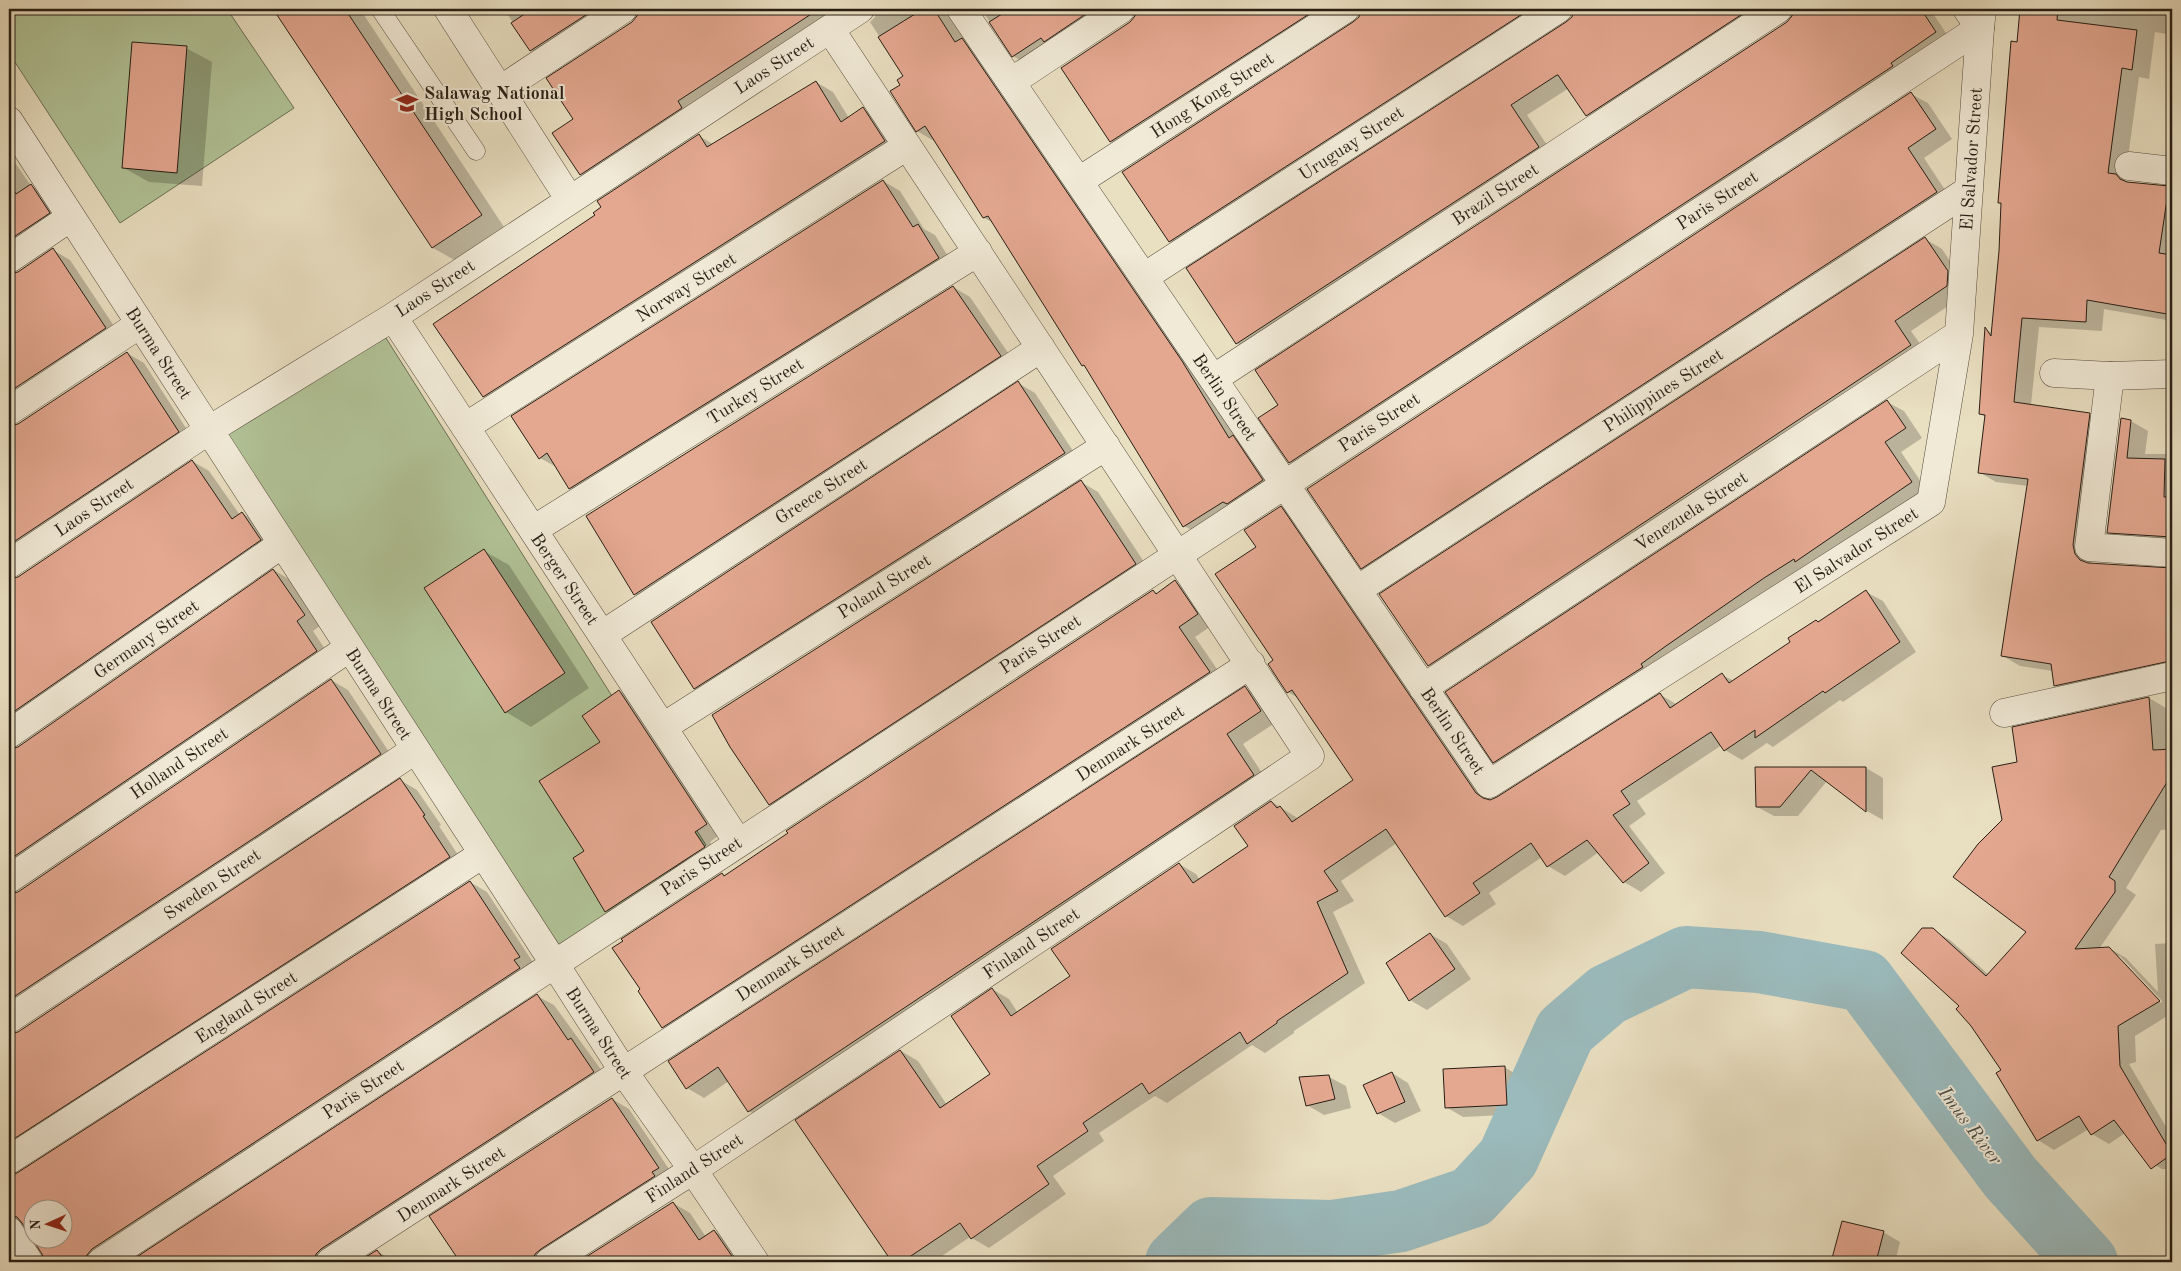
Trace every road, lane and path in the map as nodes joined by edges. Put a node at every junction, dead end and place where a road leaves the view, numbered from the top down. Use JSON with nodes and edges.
{"nodes":[{"id":1,"x":380,"y":9,"type":"edge"},
{"id":2,"x":448,"y":9,"type":"edge"},
{"id":3,"x":623,"y":9,"type":"edge"},
{"id":4,"x":860,"y":9,"type":"edge"},
{"id":5,"x":961,"y":9,"type":"edge"},
{"id":6,"x":1121,"y":9,"type":"edge"},
{"id":7,"x":1345,"y":9,"type":"edge"},
{"id":8,"x":1558,"y":9,"type":"edge"},
{"id":9,"x":1778,"y":9,"type":"edge"},
{"id":10,"x":1976,"y":15,"type":"edge"},
{"id":11,"x":830,"y":28,"type":"junction"},
{"id":12,"x":1011,"y":82,"type":"junction"},
{"id":13,"x":500,"y":90,"type":"junction"},
{"id":14,"x":9,"y":121,"type":"edge"},
{"id":15,"x":907,"y":146,"type":"junction"},
{"id":16,"x":476,"y":151,"type":"dead end"},
{"id":17,"x":2129,"y":166,"type":"dead end"},
{"id":18,"x":2172,"y":171,"type":"edge"},
{"id":19,"x":1079,"y":182,"type":"junction"},
{"id":20,"x":1970,"y":190,"type":"junction"},
{"id":21,"x":570,"y":200,"type":"junction"},
{"id":22,"x":71,"y":218,"type":"junction"},
{"id":23,"x":978,"y":252,"type":"junction"},
{"id":24,"x":9,"y":259,"type":"edge"},
{"id":25,"x":1144,"y":277,"type":"junction"},
{"id":26,"x":392,"y":317,"type":"junction"},
{"id":27,"x":140,"y":324,"type":"junction"},
{"id":28,"x":1959,"y":334,"type":"junction"},
{"id":29,"x":1041,"y":348,"type":"junction"},
{"id":30,"x":2054,"y":373,"type":"dead end"},
{"id":31,"x":2172,"y":374,"type":"edge"},
{"id":32,"x":2110,"y":376,"type":"junction"},
{"id":33,"x":1213,"y":379,"type":"junction"},
{"id":34,"x":9,"y":411,"type":"edge"},
{"id":35,"x":465,"y":427,"type":"junction"},
{"id":36,"x":209,"y":430,"type":"junction"},
{"id":37,"x":1106,"y":446,"type":"junction"},
{"id":38,"x":1284,"y":484,"type":"junction"},
{"id":39,"x":533,"y":530,"type":"junction"},
{"id":40,"x":282,"y":544,"type":"junction"},
{"id":41,"x":2172,"y":553,"type":"edge"},
{"id":42,"x":1178,"y":554,"type":"junction"},
{"id":43,"x":9,"y":564,"type":"edge"},
{"id":44,"x":1357,"y":590,"type":"junction"},
{"id":45,"x":602,"y":635,"type":"junction"},
{"id":46,"x":350,"y":648,"type":"junction"},
{"id":47,"x":1251,"y":664,"type":"junction"},
{"id":48,"x":2172,"y":676,"type":"edge"},
{"id":49,"x":1423,"y":688,"type":"junction"},
{"id":50,"x":2004,"y":714,"type":"dead end"},
{"id":51,"x":662,"y":727,"type":"junction"},
{"id":52,"x":9,"y":734,"type":"edge"},
{"id":53,"x":415,"y":750,"type":"junction"},
{"id":54,"x":1489,"y":784,"type":"joint"},
{"id":55,"x":738,"y":842,"type":"junction"},
{"id":56,"x":483,"y":854,"type":"junction"},
{"id":57,"x":9,"y":879,"type":"edge"},
{"id":58,"x":554,"y":963,"type":"junction"},
{"id":59,"x":9,"y":1019,"type":"edge"},
{"id":60,"x":624,"y":1072,"type":"junction"},
{"id":61,"x":9,"y":1160,"type":"edge"},
{"id":62,"x":693,"y":1170,"type":"junction"},
{"id":63,"x":9,"y":1231,"type":"edge"},
{"id":64,"x":29,"y":1262,"type":"edge"},
{"id":65,"x":101,"y":1262,"type":"edge"},
{"id":66,"x":330,"y":1262,"type":"edge"},
{"id":67,"x":549,"y":1262,"type":"edge"},
{"id":68,"x":755,"y":1262,"type":"edge"}],
"edges":[{"from":1,"to":16,"type":"lane"},
{"from":2,"to":13,"type":"street"},
{"from":3,"to":13,"type":"street"},
{"from":4,"to":11,"type":"street","name":"Laos Street"},
{"from":5,"to":12,"type":"street","name":"Berlin Street"},
{"from":6,"to":12,"type":"street"},
{"from":7,"to":19,"type":"street","name":"Hong Kong Street"},
{"from":8,"to":25,"type":"street","name":"Uruguay Street"},
{"from":9,"to":33,"type":"street","name":"Brazil Street"},
{"from":10,"to":20,"type":"street","name":"El Salvador Street"},
{"from":10,"to":38,"type":"street","name":"Paris Street"},
{"from":11,"to":15,"type":"street","name":"Finland Street"},
{"from":11,"to":21,"type":"street","name":"Laos Street"},
{"from":12,"to":19,"type":"street","name":"Berlin Street"},
{"from":13,"to":21,"type":"street"},
{"from":14,"to":22,"type":"street","name":"Burma Street"},
{"from":15,"to":23,"type":"street","name":"Finland Street"},
{"from":15,"to":35,"type":"street","name":"Norway Street"},
{"from":17,"to":18,"type":"street"},
{"from":19,"to":25,"type":"street","name":"Berlin Street"},
{"from":20,"to":28,"type":"street","name":"El Salvador Street"},
{"from":20,"to":44,"type":"street","name":"Philippines Street"},
{"from":21,"to":26,"type":"street","name":"Laos Street"},
{"from":22,"to":24,"type":"street"},
{"from":22,"to":27,"type":"street","name":"Burma Street"},
{"from":23,"to":29,"type":"street","name":"Finland Street"},
{"from":23,"to":39,"type":"street","name":"Turkey Street"},
{"from":25,"to":33,"type":"street","name":"Berlin Street"},
{"from":26,"to":35,"type":"street","name":"Berger Street"},
{"from":26,"to":36,"type":"street","name":"Laos Street"},
{"from":27,"to":34,"type":"street"},
{"from":27,"to":36,"type":"street","name":"Burma Street"},
{"from":28,"to":49,"type":"street","name":"Venezuela Street"},
{"from":28,"to":54,"type":"street","name":"El Salvador Street"},
{"from":29,"to":37,"type":"street","name":"Finland Street"},
{"from":29,"to":45,"type":"street","name":"Greece Street"},
{"from":30,"to":32,"type":"street"},
{"from":31,"to":32,"type":"street"},
{"from":32,"to":41,"type":"street"},
{"from":33,"to":38,"type":"street","name":"Berlin Street"},
{"from":35,"to":39,"type":"street","name":"Berger Street"},
{"from":36,"to":40,"type":"street","name":"Burma Street"},
{"from":36,"to":43,"type":"street","name":"Laos Street"},
{"from":37,"to":42,"type":"street","name":"Finland Street"},
{"from":37,"to":51,"type":"street","name":"Poland Street"},
{"from":38,"to":42,"type":"street","name":"Paris Street"},
{"from":38,"to":44,"type":"street","name":"Berlin Street"},
{"from":39,"to":45,"type":"street","name":"Berger Street"},
{"from":40,"to":46,"type":"street","name":"Burma Street"},
{"from":40,"to":52,"type":"street","name":"Germany Street"},
{"from":42,"to":47,"type":"street","name":"Finland Street"},
{"from":42,"to":55,"type":"street","name":"Paris Street"},
{"from":44,"to":49,"type":"street","name":"Berlin Street"},
{"from":45,"to":51,"type":"street","name":"Berger Street"},
{"from":46,"to":53,"type":"street","name":"Burma Street"},
{"from":46,"to":57,"type":"street","name":"Holland Street"},
{"from":47,"to":60,"type":"street","name":"Denmark Street"},
{"from":47,"to":62,"type":"street","name":"Finland Street"},
{"from":48,"to":50,"type":"street"},
{"from":49,"to":54,"type":"street","name":"Berlin Street"},
{"from":51,"to":55,"type":"street","name":"Berger Street"},
{"from":53,"to":56,"type":"street","name":"Burma Street"},
{"from":53,"to":59,"type":"street","name":"Sweden Street"},
{"from":55,"to":58,"type":"street","name":"Paris Street"},
{"from":56,"to":58,"type":"street","name":"Burma Street"},
{"from":56,"to":61,"type":"street","name":"England Street"},
{"from":58,"to":60,"type":"street","name":"Burma Street"},
{"from":58,"to":65,"type":"street","name":"Paris Street"},
{"from":60,"to":62,"type":"street","name":"Burma Street"},
{"from":60,"to":66,"type":"street","name":"Denmark Street"},
{"from":62,"to":67,"type":"street","name":"Finland Street"},
{"from":62,"to":68,"type":"street","name":"Burma Street"},
{"from":63,"to":64,"type":"street"}]}
